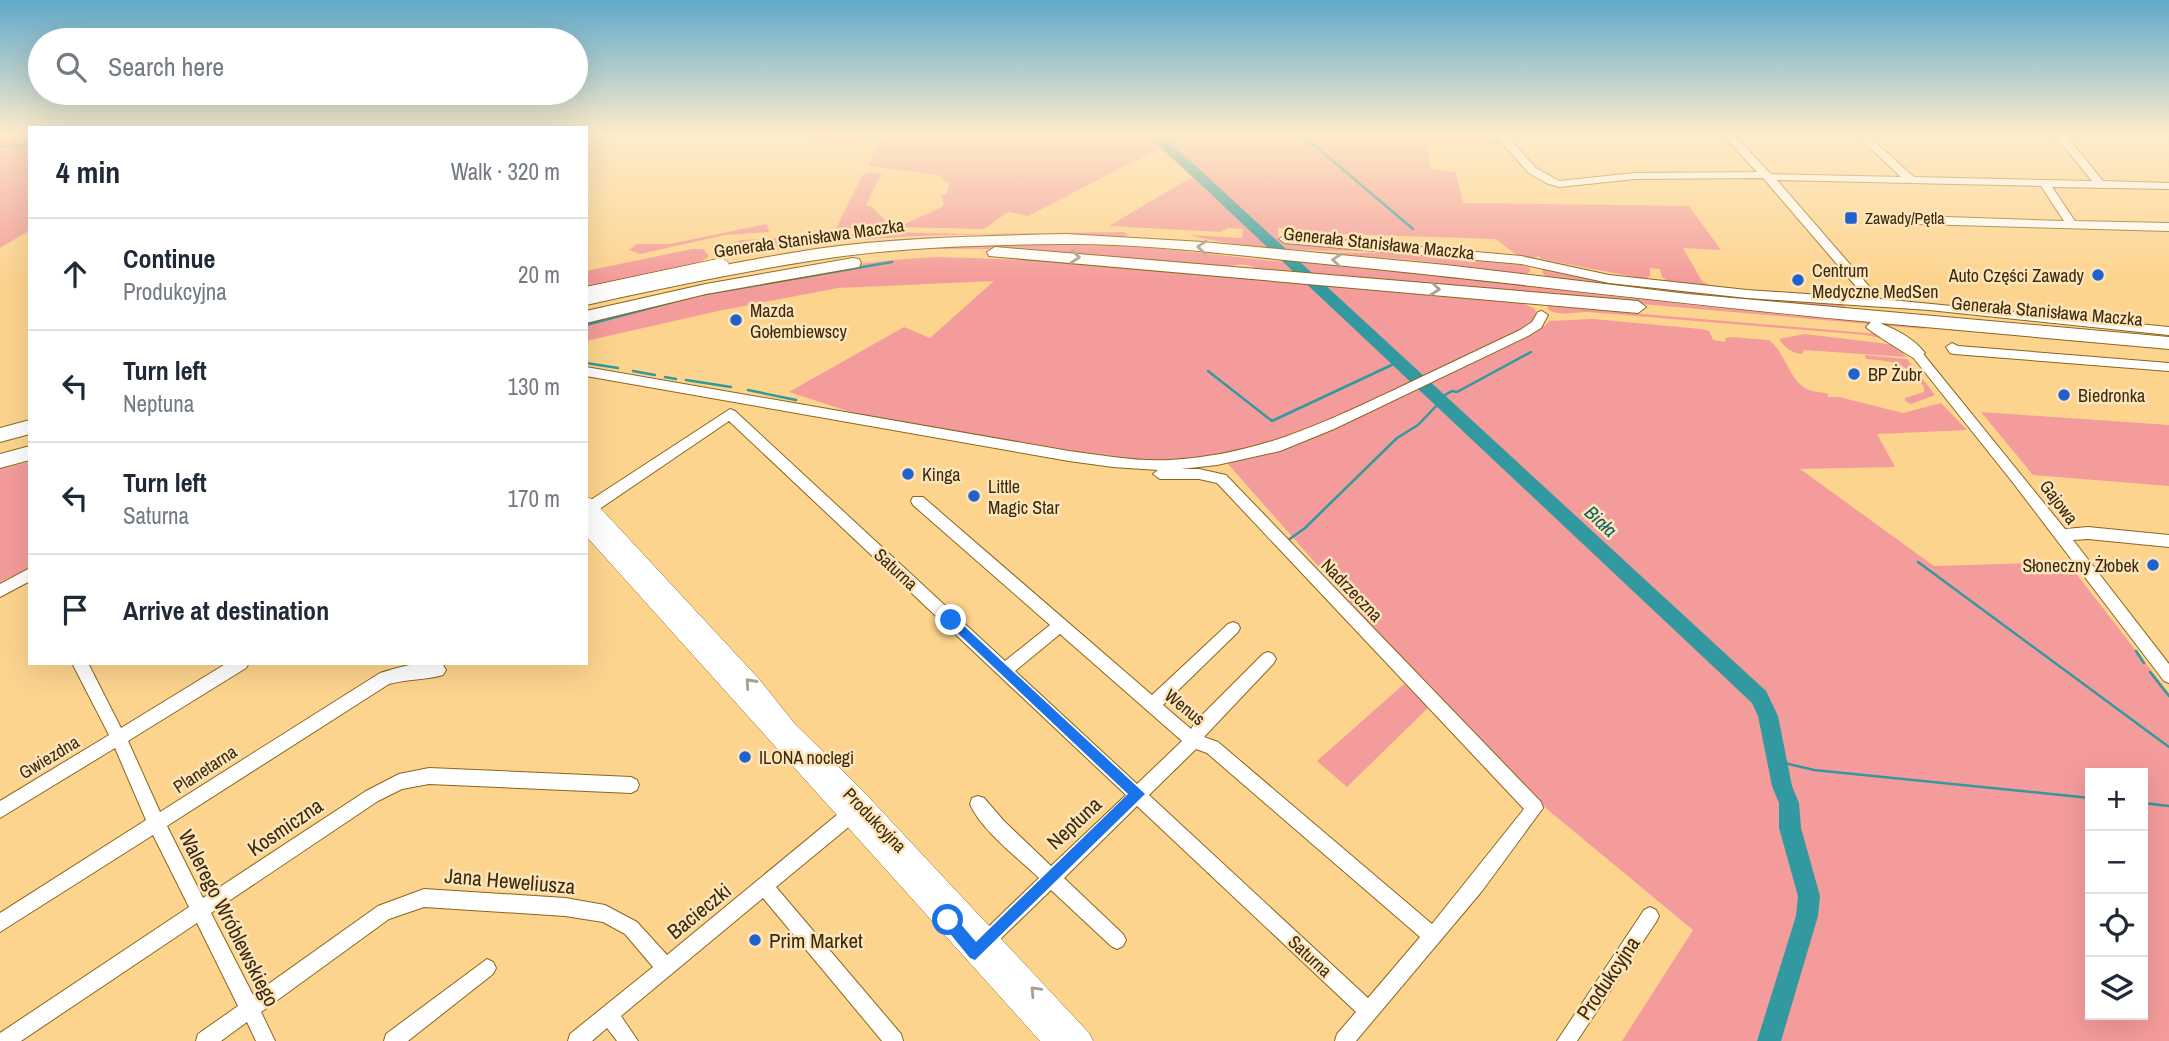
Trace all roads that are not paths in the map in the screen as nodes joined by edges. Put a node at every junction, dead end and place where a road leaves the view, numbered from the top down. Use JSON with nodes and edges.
{"nodes":[{"id":1,"x":1553,"y":182,"type":"edge"},
{"id":2,"x":1582,"y":182,"type":"edge"},
{"id":3,"x":1772,"y":182,"type":"edge"},
{"id":4,"x":1981,"y":182,"type":"edge"},
{"id":5,"x":2098,"y":182,"type":"edge"},
{"id":6,"x":2043,"y":183,"type":"junction"},
{"id":7,"x":2100,"y":184,"type":"junction"},
{"id":8,"x":2169,"y":187,"type":"edge"},
{"id":9,"x":1917,"y":220,"type":"dead end"},
{"id":10,"x":2072,"y":225,"type":"junction"},
{"id":11,"x":2169,"y":227,"type":"edge"},
{"id":12,"x":1286,"y":239,"type":"dead end"},
{"id":13,"x":967,"y":242,"type":"junction"},
{"id":14,"x":1007,"y":253,"type":"junction"},
{"id":15,"x":1300,"y":256,"type":"joint"},
{"id":16,"x":722,"y":263,"type":"joint"},
{"id":17,"x":1536,"y":265,"type":"junction"},
{"id":18,"x":1511,"y":278,"type":"junction"},
{"id":19,"x":1563,"y":285,"type":"junction"},
{"id":20,"x":588,"y":292,"type":"edge"},
{"id":21,"x":1504,"y":295,"type":"junction"},
{"id":22,"x":588,"y":300,"type":"edge"},
{"id":23,"x":1581,"y":302,"type":"junction"},
{"id":24,"x":1877,"y":303,"type":"junction"},
{"id":25,"x":588,"y":309,"type":"edge"},
{"id":26,"x":1542,"y":314,"type":"junction"},
{"id":27,"x":588,"y":317,"type":"edge"},
{"id":28,"x":1874,"y":327,"type":"junction"},
{"id":29,"x":2169,"y":331,"type":"edge"},
{"id":30,"x":1940,"y":333,"type":"junction"},
{"id":31,"x":2169,"y":343,"type":"edge"},
{"id":32,"x":1952,"y":347,"type":"dead end"},
{"id":33,"x":1916,"y":353,"type":"junction"},
{"id":34,"x":2169,"y":353,"type":"edge"},
{"id":35,"x":2169,"y":367,"type":"edge"},
{"id":36,"x":588,"y":371,"type":"edge"},
{"id":37,"x":741,"y":399,"type":"junction"},
{"id":38,"x":730,"y":414,"type":"junction"},
{"id":39,"x":28,"y":427,"type":"edge"},
{"id":40,"x":0,"y":434,"type":"edge"},
{"id":41,"x":28,"y":436,"type":"edge"},
{"id":42,"x":0,"y":443,"type":"edge"},
{"id":43,"x":28,"y":445,"type":"edge"},
{"id":44,"x":0,"y":452,"type":"edge"},
{"id":45,"x":28,"y":454,"type":"edge"},
{"id":46,"x":0,"y":461,"type":"edge"},
{"id":47,"x":1113,"y":462,"type":"junction"},
{"id":48,"x":918,"y":501,"type":"dead end"},
{"id":49,"x":588,"y":512,"type":"edge"},
{"id":50,"x":2060,"y":535,"type":"junction"},
{"id":51,"x":2169,"y":541,"type":"edge"},
{"id":52,"x":24,"y":578,"type":"edge"},
{"id":53,"x":0,"y":590,"type":"edge"},
{"id":54,"x":1061,"y":625,"type":"junction"},
{"id":55,"x":1233,"y":628,"type":"dead end"},
{"id":56,"x":1268,"y":659,"type":"dead end"},
{"id":57,"x":81,"y":665,"type":"edge"},
{"id":58,"x":236,"y":665,"type":"edge"},
{"id":59,"x":438,"y":670,"type":"dead end"},
{"id":60,"x":1005,"y":670,"type":"junction"},
{"id":61,"x":2169,"y":676,"type":"edge"},
{"id":62,"x":1152,"y":705,"type":"junction"},
{"id":63,"x":118,"y":738,"type":"junction"},
{"id":64,"x":1193,"y":741,"type":"junction"},
{"id":65,"x":631,"y":785,"type":"dead end"},
{"id":66,"x":1138,"y":794,"type":"junction"},
{"id":67,"x":978,"y":804,"type":"dead end"},
{"id":68,"x":0,"y":810,"type":"edge"},
{"id":69,"x":856,"y":810,"type":"junction"},
{"id":70,"x":156,"y":824,"type":"junction"},
{"id":71,"x":1050,"y":877,"type":"junction"},
{"id":72,"x":765,"y":887,"type":"junction"},
{"id":73,"x":202,"y":911,"type":"junction"},
{"id":74,"x":1650,"y":916,"type":"dead end"},
{"id":75,"x":0,"y":923,"type":"edge"},
{"id":76,"x":1432,"y":936,"type":"junction"},
{"id":77,"x":1117,"y":940,"type":"dead end"},
{"id":78,"x":981,"y":946,"type":"junction"},
{"id":79,"x":486,"y":968,"type":"dead end"},
{"id":80,"x":666,"y":968,"type":"junction"},
{"id":81,"x":248,"y":1010,"type":"junction"},
{"id":82,"x":1368,"y":1011,"type":"junction"},
{"id":83,"x":608,"y":1015,"type":"junction"},
{"id":84,"x":4,"y":1041,"type":"edge"},
{"id":85,"x":205,"y":1041,"type":"edge"},
{"id":86,"x":266,"y":1041,"type":"edge"},
{"id":87,"x":393,"y":1041,"type":"edge"},
{"id":88,"x":577,"y":1041,"type":"edge"},
{"id":89,"x":628,"y":1041,"type":"edge"},
{"id":90,"x":894,"y":1041,"type":"edge"},
{"id":91,"x":1056,"y":1041,"type":"edge"},
{"id":92,"x":1081,"y":1041,"type":"edge"},
{"id":93,"x":1344,"y":1041,"type":"edge"},
{"id":94,"x":1566,"y":1041,"type":"edge"}],
"edges":[{"from":1,"to":2,"type":"street"},
{"from":3,"to":24,"type":"street"},
{"from":4,"to":6,"type":"street"},
{"from":5,"to":7,"type":"street"},
{"from":6,"to":7,"type":"street"},
{"from":6,"to":10,"type":"street"},
{"from":7,"to":8,"type":"street"},
{"from":9,"to":10,"type":"street"},
{"from":10,"to":11,"type":"street"},
{"from":12,"to":17,"type":"street"},
{"from":15,"to":13,"type":"highway","name":"Generała Stanisława Maczka","one_way":true},
{"from":13,"to":16,"type":"highway"},
{"from":13,"to":22,"type":"highway","name":"Generała Stanisława Maczka"},
{"from":14,"to":21,"type":"highway","name":"Generała Stanisława Maczka","one_way":true},
{"from":14,"to":25,"type":"highway","name":"Generała Stanisława Maczka"},
{"from":14,"to":27,"type":"highway"},
{"from":18,"to":15,"type":"highway","name":"Generała Stanisława Maczka","one_way":true},
{"from":16,"to":20,"type":"main road"},
{"from":17,"to":18,"type":"highway"},
{"from":17,"to":19,"type":"highway"},
{"from":17,"to":24,"type":"street"},
{"from":18,"to":19,"type":"highway","name":"Generała Stanisława Maczka"},
{"from":19,"to":31,"type":"highway","name":"Generała Stanisława Maczka"},
{"from":21,"to":23,"type":"highway","name":"Generała Stanisława Maczka"},
{"from":21,"to":26,"type":"highway"},
{"from":23,"to":26,"type":"highway"},
{"from":23,"to":28,"type":"highway","name":"Generała Stanisława Maczka"},
{"from":24,"to":29,"type":"street"},
{"from":26,"to":47,"type":"street"},
{"from":28,"to":30,"type":"highway","name":"Generała Stanisława Maczka"},
{"from":28,"to":33,"type":"highway"},
{"from":30,"to":33,"type":"highway"},
{"from":30,"to":34,"type":"highway","name":"Generała Stanisława Maczka"},
{"from":32,"to":35,"type":"street"},
{"from":33,"to":50,"type":"street","name":"Gajowa"},
{"from":36,"to":37,"type":"street"},
{"from":37,"to":38,"type":"street"},
{"from":37,"to":47,"type":"street"},
{"from":38,"to":49,"type":"street"},
{"from":38,"to":60,"type":"street","name":"Saturna"},
{"from":39,"to":40,"type":"highway"},
{"from":41,"to":42,"type":"highway"},
{"from":43,"to":44,"type":"highway"},
{"from":45,"to":46,"type":"highway"},
{"from":47,"to":76,"type":"street","name":"Nadrzeczna"},
{"from":48,"to":54,"type":"street","name":"Wenus"},
{"from":49,"to":69,"type":"main road","name":"Produkcyjna"},
{"from":50,"to":51,"type":"street"},
{"from":50,"to":61,"type":"street","name":"Gajowa"},
{"from":52,"to":53,"type":"street"},
{"from":54,"to":60,"type":"street"},
{"from":54,"to":62,"type":"street","name":"Wenus"},
{"from":55,"to":62,"type":"street"},
{"from":56,"to":64,"type":"street","name":"Neptuna"},
{"from":57,"to":63,"type":"street","name":"Walerego Wróblewskiego"},
{"from":58,"to":63,"type":"street","name":"Gwiezdna"},
{"from":59,"to":70,"type":"street","name":"Planetarna"},
{"from":60,"to":66,"type":"street","name":"Saturna"},
{"from":62,"to":64,"type":"street","name":"Wenus"},
{"from":63,"to":68,"type":"street","name":"Gwiezdna"},
{"from":63,"to":70,"type":"street","name":"Walerego Wróblewskiego"},
{"from":64,"to":66,"type":"street","name":"Neptuna"},
{"from":64,"to":76,"type":"street","name":"Wenus"},
{"from":65,"to":73,"type":"street","name":"Kosmiczna"},
{"from":66,"to":71,"type":"street","name":"Neptuna"},
{"from":66,"to":82,"type":"street","name":"Saturna"},
{"from":67,"to":71,"type":"street"},
{"from":69,"to":72,"type":"street","name":"Bacieczki"},
{"from":69,"to":78,"type":"main road","name":"Produkcyjna"},
{"from":70,"to":73,"type":"street","name":"Walerego Wróblewskiego"},
{"from":70,"to":75,"type":"street","name":"Planetarna"},
{"from":71,"to":77,"type":"street"},
{"from":71,"to":78,"type":"street","name":"Neptuna"},
{"from":72,"to":80,"type":"street","name":"Bacieczki"},
{"from":72,"to":90,"type":"street"},
{"from":73,"to":81,"type":"street","name":"Walerego Wróblewskiego"},
{"from":73,"to":84,"type":"street","name":"Kosmiczna"},
{"from":74,"to":94,"type":"street","name":"Produkcyjna"},
{"from":76,"to":82,"type":"street"},
{"from":78,"to":91,"type":"main road","name":"Produkcyjna"},
{"from":92,"to":78,"type":"main road","name":"Produkcyjna","one_way":true},
{"from":79,"to":87,"type":"street"},
{"from":80,"to":81,"type":"street","name":"Jana Heweliusza"},
{"from":80,"to":83,"type":"street","name":"Bacieczki"},
{"from":81,"to":85,"type":"street","name":"Jana Heweliusza"},
{"from":81,"to":86,"type":"street","name":"Walerego Wróblewskiego"},
{"from":82,"to":93,"type":"street"},
{"from":83,"to":88,"type":"street","name":"Bacieczki"},
{"from":83,"to":89,"type":"street"}]}
